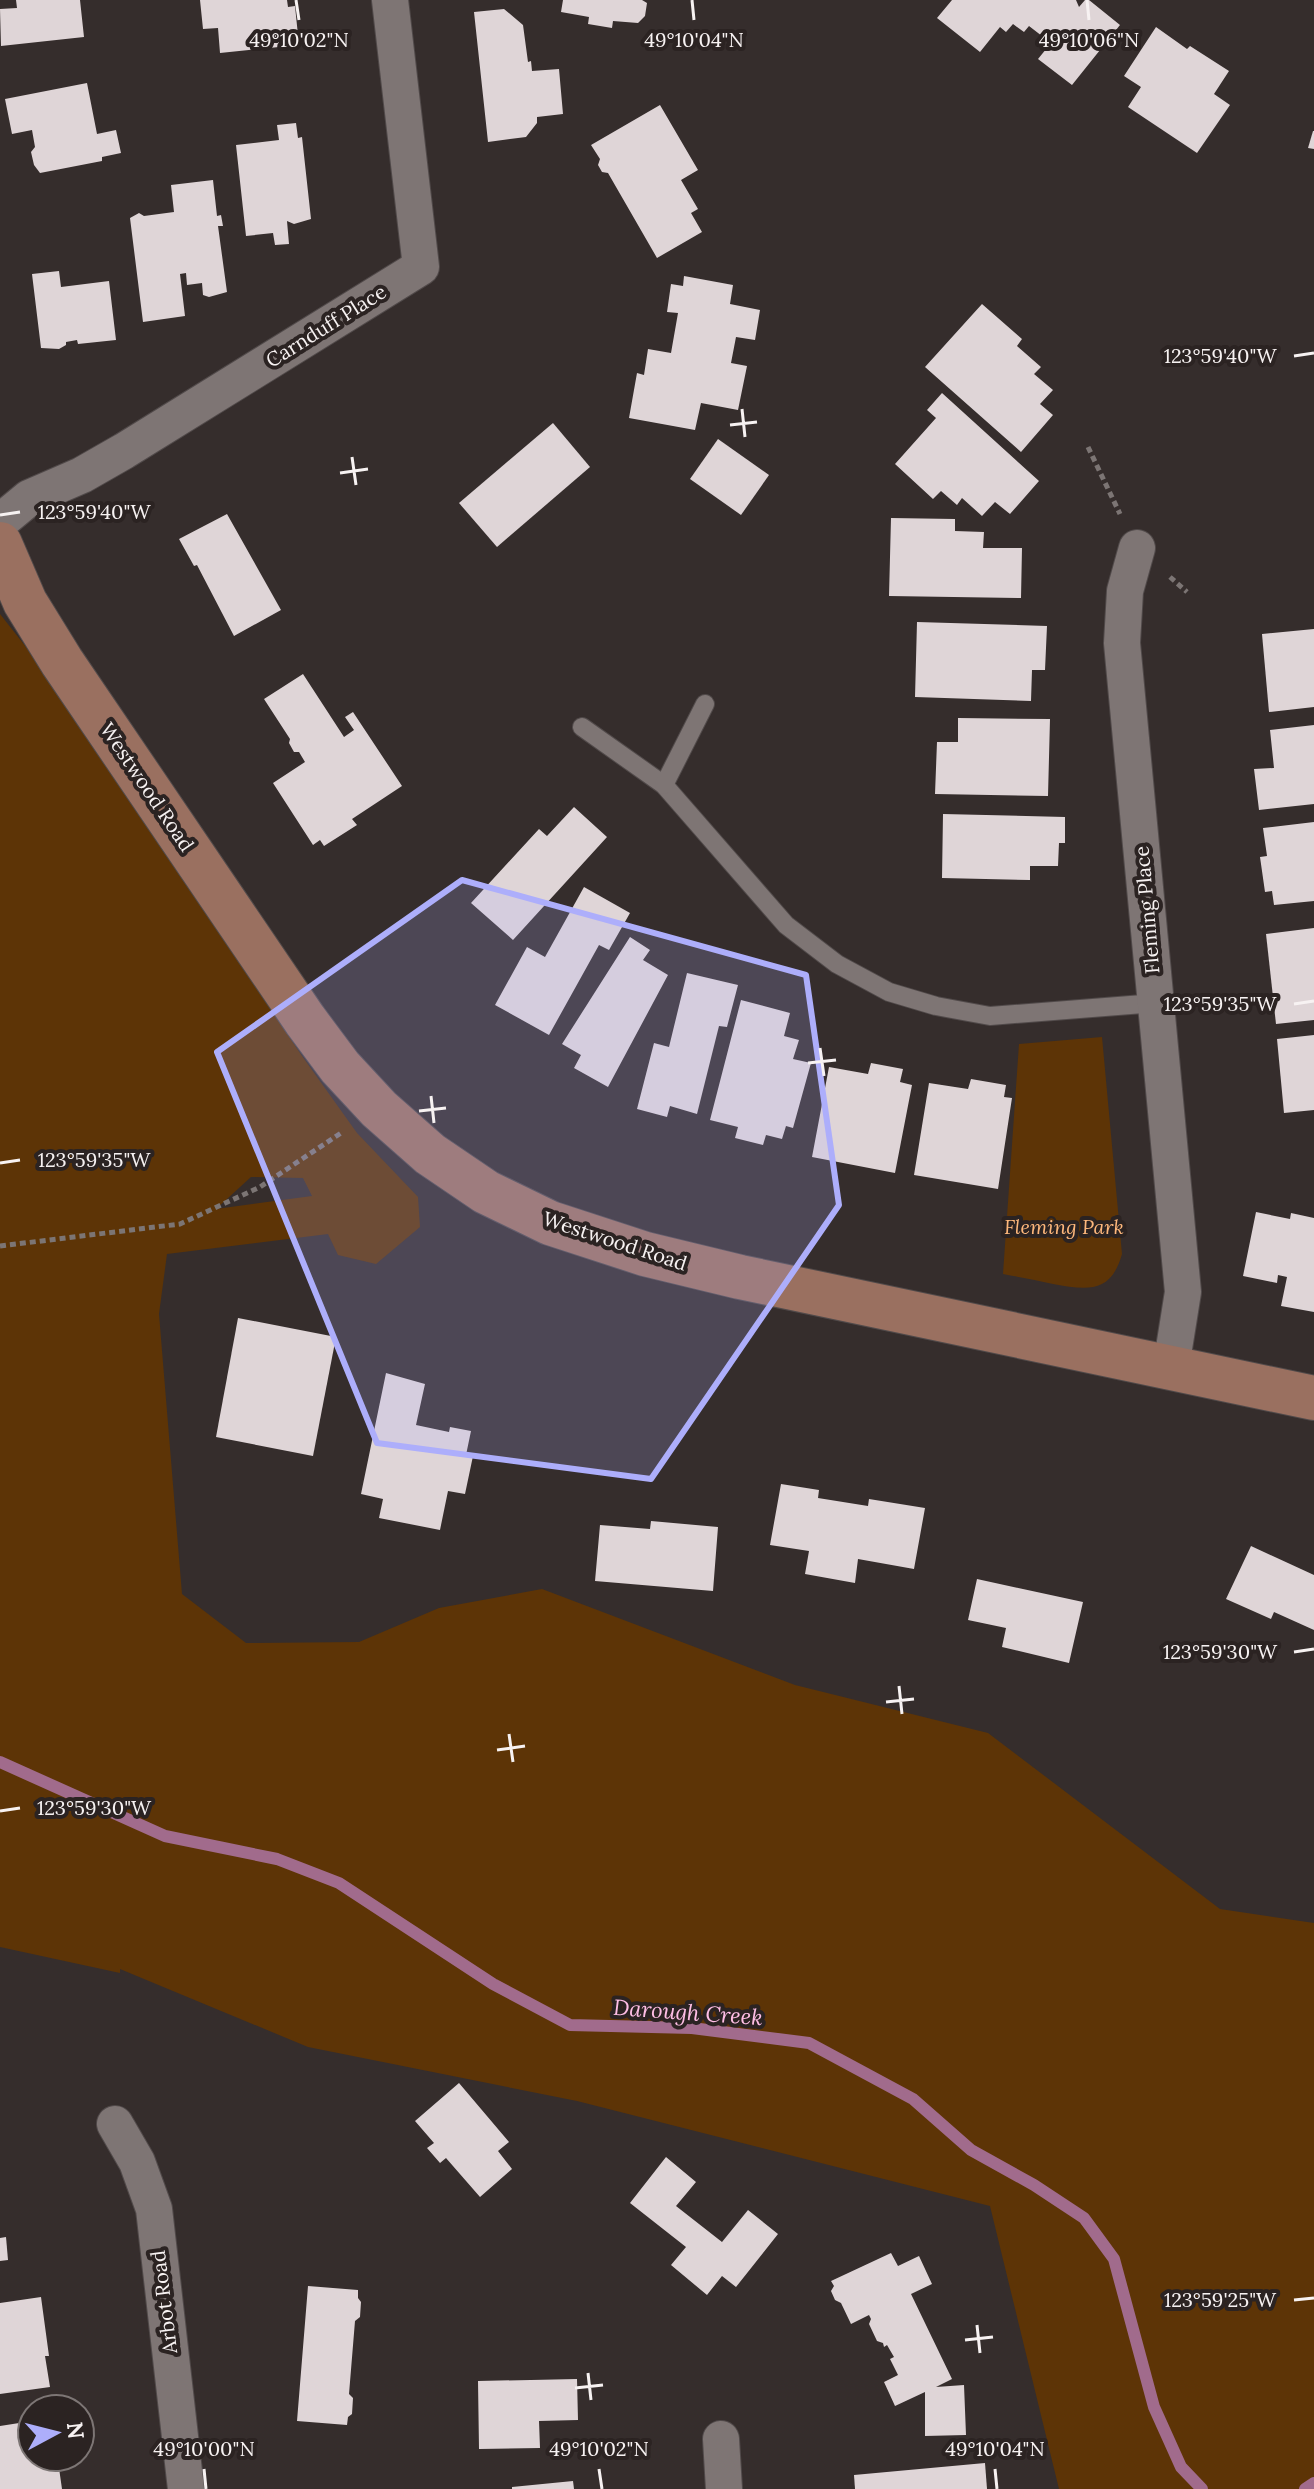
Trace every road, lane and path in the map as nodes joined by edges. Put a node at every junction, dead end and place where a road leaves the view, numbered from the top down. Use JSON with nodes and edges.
{"nodes":[{"id":1,"x":390,"y":0,"type":"edge"},
{"id":2,"x":0,"y":522,"type":"edge"},
{"id":3,"x":0,"y":544,"type":"edge"},
{"id":4,"x":1137,"y":548,"type":"dead end"},
{"id":5,"x":705,"y":704,"type":"dead end"},
{"id":6,"x":582,"y":727,"type":"dead end"},
{"id":7,"x":664,"y":785,"type":"junction"},
{"id":8,"x":1156,"y":1003,"type":"junction"},
{"id":9,"x":379,"y":1109,"type":"junction"},
{"id":10,"x":0,"y":1246,"type":"edge"},
{"id":11,"x":1171,"y":1367,"type":"junction"},
{"id":12,"x":1314,"y":1398,"type":"edge"},
{"id":13,"x":115,"y":2124,"type":"dead end"},
{"id":14,"x":721,"y":2439,"type":"dead end"},
{"id":15,"x":186,"y":2489,"type":"edge"},
{"id":16,"x":724,"y":2489,"type":"edge"}],
"edges":[{"from":1,"to":2,"type":"street","name":"Carnduff Place"},
{"from":3,"to":9,"type":"street","name":"Westwood Road"},
{"from":4,"to":8,"type":"street","name":"Fleming Place"},
{"from":5,"to":7,"type":"lane"},
{"from":6,"to":7,"type":"lane"},
{"from":7,"to":8,"type":"lane"},
{"from":8,"to":11,"type":"street","name":"Fleming Place"},
{"from":9,"to":10,"type":"path"},
{"from":9,"to":11,"type":"street","name":"Westwood Road"},
{"from":11,"to":12,"type":"street","name":"Westwood Road"},
{"from":13,"to":15,"type":"street","name":"Arbot Road"},
{"from":14,"to":16,"type":"street"}]}
